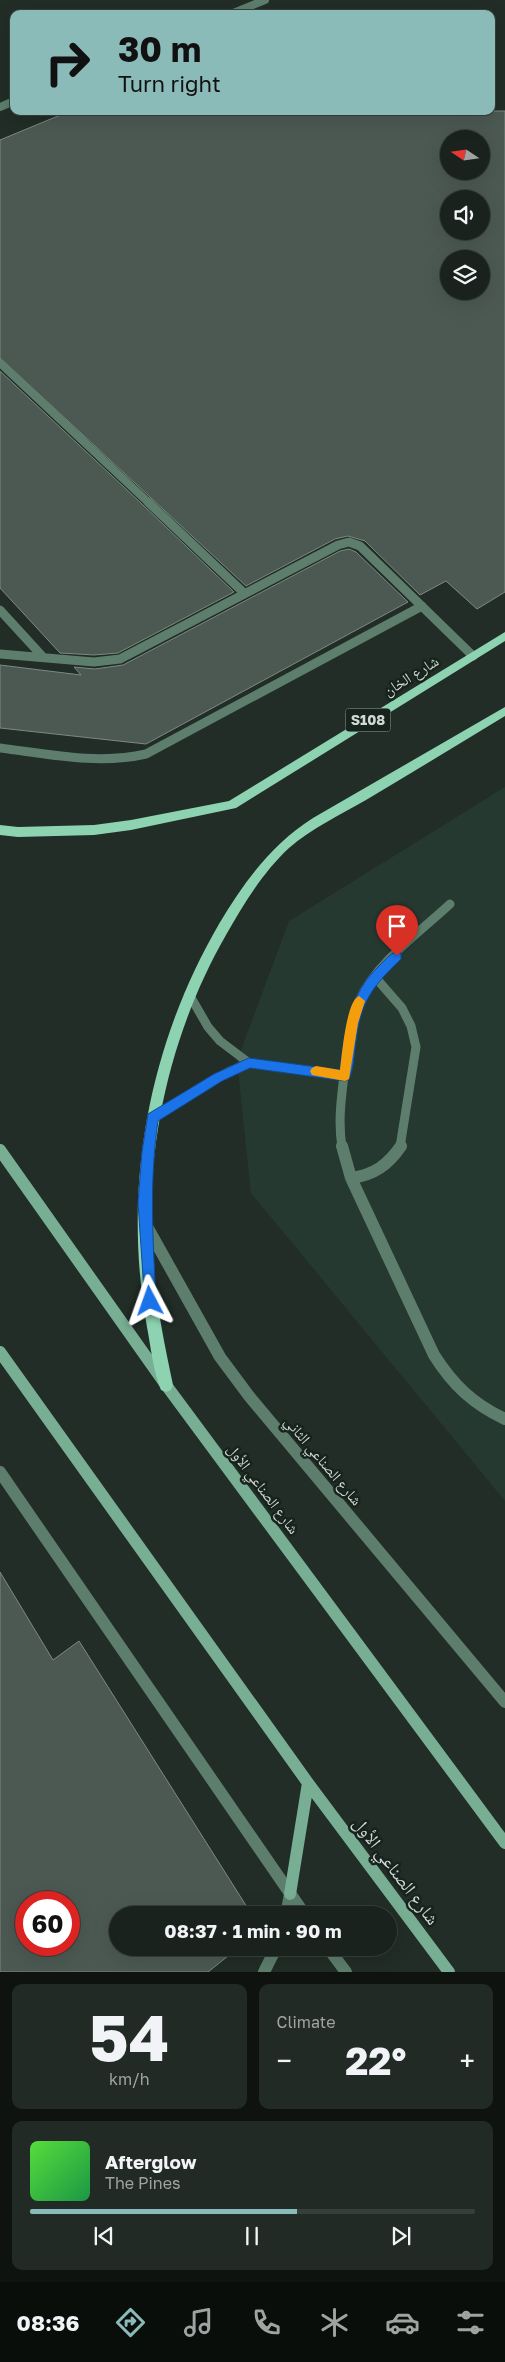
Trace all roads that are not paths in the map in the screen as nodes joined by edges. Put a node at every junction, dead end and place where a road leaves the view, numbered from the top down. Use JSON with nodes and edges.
{"nodes":[{"id":1,"x":265,"y":0,"type":"edge"},
{"id":2,"x":241,"y":10,"type":"edge"},
{"id":3,"x":0,"y":363,"type":"edge"},
{"id":4,"x":244,"y":593,"type":"junction"},
{"id":5,"x":422,"y":606,"type":"junction"},
{"id":6,"x":0,"y":610,"type":"edge"},
{"id":7,"x":505,"y":636,"type":"edge"},
{"id":8,"x":0,"y":654,"type":"edge"},
{"id":9,"x":473,"y":656,"type":"junction"},
{"id":10,"x":43,"y":657,"type":"junction"},
{"id":11,"x":505,"y":711,"type":"edge"},
{"id":12,"x":0,"y":748,"type":"edge"},
{"id":13,"x":0,"y":830,"type":"edge"},
{"id":14,"x":450,"y":904,"type":"dead end"},
{"id":15,"x":375,"y":977,"type":"junction"},
{"id":16,"x":190,"y":994,"type":"junction"},
{"id":17,"x":249,"y":1063,"type":"junction"},
{"id":18,"x":345,"y":1076,"type":"junction"},
{"id":19,"x":153,"y":1118,"type":"junction"},
{"id":20,"x":0,"y":1150,"type":"edge"},
{"id":21,"x":351,"y":1178,"type":"junction"},
{"id":22,"x":144,"y":1221,"type":"junction"},
{"id":23,"x":0,"y":1352,"type":"edge"},
{"id":24,"x":166,"y":1385,"type":"junction"},
{"id":25,"x":505,"y":1419,"type":"edge"},
{"id":26,"x":0,"y":1472,"type":"edge"},
{"id":27,"x":505,"y":1702,"type":"edge"},
{"id":28,"x":308,"y":1783,"type":"junction"},
{"id":29,"x":505,"y":1843,"type":"edge"},
{"id":30,"x":290,"y":1894,"type":"junction"},
{"id":31,"x":288,"y":1906,"type":"edge"},
{"id":32,"x":299,"y":1906,"type":"edge"},
{"id":33,"x":272,"y":1956,"type":"edge"},
{"id":34,"x":334,"y":1956,"type":"edge"},
{"id":35,"x":264,"y":1972,"type":"edge"},
{"id":36,"x":346,"y":1972,"type":"edge"},
{"id":37,"x":449,"y":1972,"type":"edge"}],
"edges":[{"from":1,"to":2,"type":"street"},
{"from":3,"to":4,"type":"street"},
{"from":4,"to":5,"type":"street"},
{"from":4,"to":10,"type":"street"},
{"from":5,"to":9,"type":"street"},
{"from":5,"to":12,"type":"street"},
{"from":6,"to":10,"type":"street"},
{"from":7,"to":9,"type":"main road","name":"شارع الخان","number":"S108"},
{"from":8,"to":10,"type":"street"},
{"from":9,"to":13,"type":"main road","name":"شارع الخان","number":"S108"},
{"from":11,"to":16,"type":"main road"},
{"from":14,"to":15,"type":"street"},
{"from":15,"to":18,"type":"street"},
{"from":15,"to":21,"type":"street"},
{"from":16,"to":17,"type":"street"},
{"from":16,"to":19,"type":"main road"},
{"from":17,"to":18,"type":"street"},
{"from":17,"to":19,"type":"street"},
{"from":18,"to":21,"type":"street"},
{"from":19,"to":22,"type":"main road"},
{"from":20,"to":24,"type":"main road","name":"شارع الصناعي الأول"},
{"from":21,"to":25,"type":"street"},
{"from":22,"to":24,"type":"main road"},
{"from":22,"to":27,"type":"street","name":"شارع الصناعي الثاني"},
{"from":23,"to":28,"type":"main road","name":"شارع الصناعي الأول"},
{"from":24,"to":29,"type":"main road","name":"شارع الصناعي الأول"},
{"from":26,"to":30,"type":"street"},
{"from":28,"to":30,"type":"main road"},
{"from":28,"to":37,"type":"main road","name":"شارع الصناعي الأول"},
{"from":30,"to":31,"type":"street"},
{"from":30,"to":32,"type":"street"},
{"from":33,"to":35,"type":"street"},
{"from":34,"to":36,"type":"street"}]}
